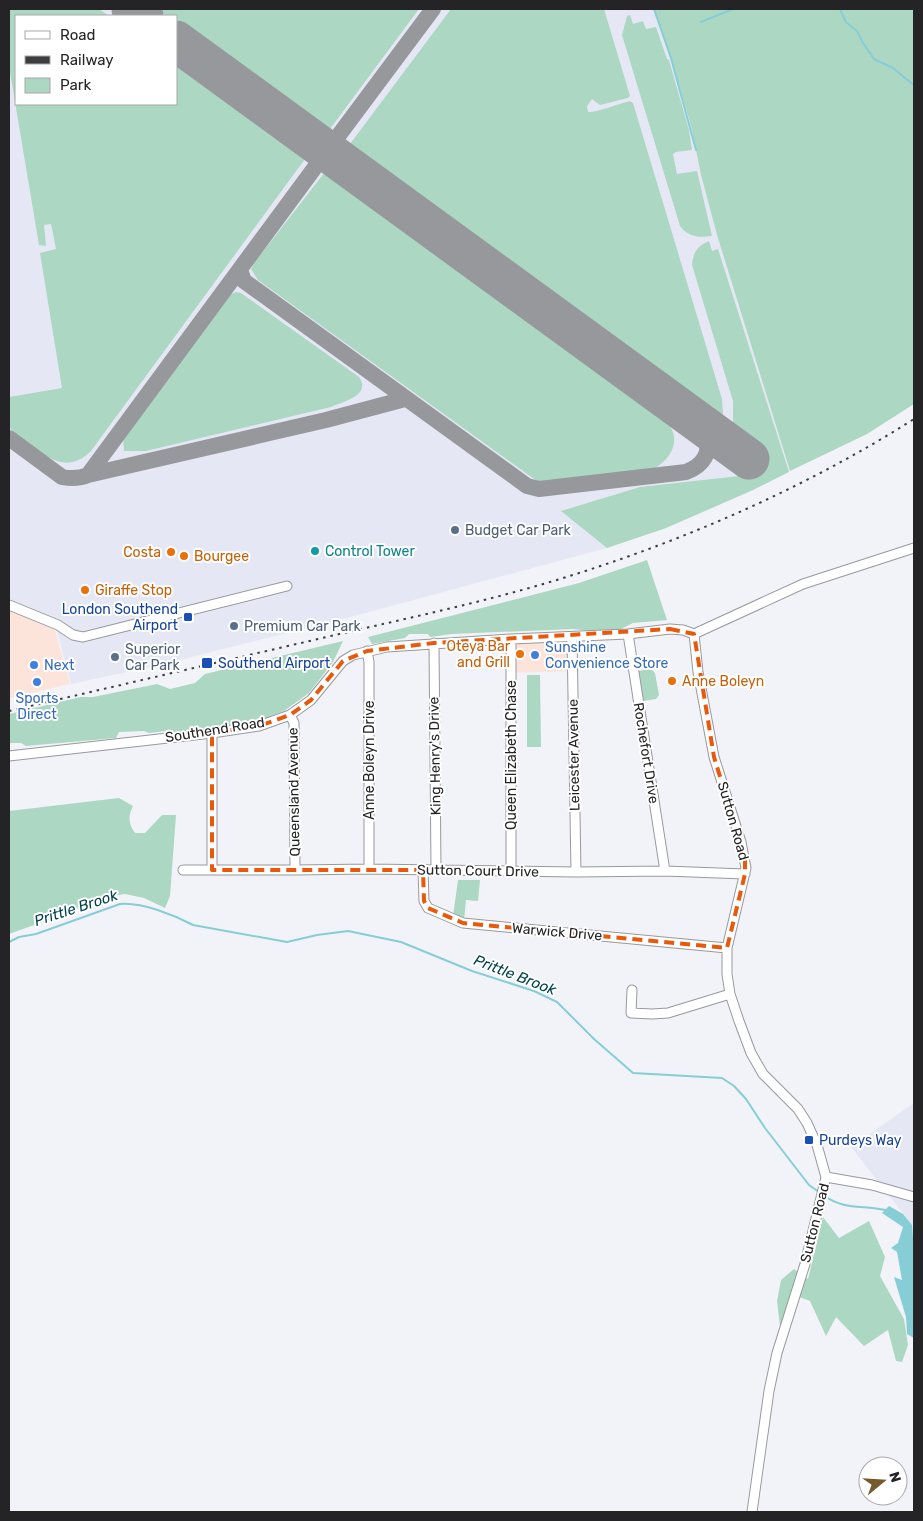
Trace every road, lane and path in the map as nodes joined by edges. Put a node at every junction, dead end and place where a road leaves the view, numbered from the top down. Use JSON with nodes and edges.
{"nodes":[{"id":1,"x":914,"y":548,"type":"edge"},
{"id":2,"x":287,"y":586,"type":"dead end"},
{"id":3,"x":9,"y":605,"type":"edge"},
{"id":4,"x":628,"y":634,"type":"junction"},
{"id":5,"x":694,"y":634,"type":"junction"},
{"id":6,"x":572,"y":637,"type":"junction"},
{"id":7,"x":511,"y":639,"type":"junction"},
{"id":8,"x":434,"y":643,"type":"junction"},
{"id":9,"x":367,"y":651,"type":"junction"},
{"id":10,"x":290,"y":715,"type":"junction"},
{"id":11,"x":212,"y":733,"type":"junction"},
{"id":12,"x":9,"y":756,"type":"edge"},
{"id":13,"x":369,"y":869,"type":"junction"},
{"id":14,"x":183,"y":870,"type":"dead end"},
{"id":15,"x":212,"y":870,"type":"junction"},
{"id":16,"x":294,"y":870,"type":"junction"},
{"id":17,"x":423,"y":870,"type":"junction"},
{"id":18,"x":436,"y":870,"type":"junction"},
{"id":19,"x":511,"y":870,"type":"junction"},
{"id":20,"x":665,"y":871,"type":"junction"},
{"id":21,"x":576,"y":872,"type":"junction"},
{"id":22,"x":745,"y":874,"type":"junction"},
{"id":23,"x":727,"y":948,"type":"junction"},
{"id":24,"x":632,"y":990,"type":"dead end"},
{"id":25,"x":730,"y":994,"type":"junction"},
{"id":26,"x":826,"y":1177,"type":"junction"},
{"id":27,"x":914,"y":1197,"type":"edge"},
{"id":28,"x":752,"y":1512,"type":"edge"}],
"edges":[{"from":1,"to":5,"type":"street"},
{"from":2,"to":3,"type":"street"},
{"from":4,"to":5,"type":"street","name":"Southend Road"},
{"from":4,"to":6,"type":"street","name":"Southend Road"},
{"from":4,"to":20,"type":"street","name":"Rochefort Drive"},
{"from":5,"to":22,"type":"street","name":"Sutton Road"},
{"from":6,"to":7,"type":"street","name":"Southend Road"},
{"from":6,"to":21,"type":"street","name":"Leicester Avenue"},
{"from":7,"to":8,"type":"street","name":"Southend Road"},
{"from":7,"to":19,"type":"street","name":"Queen Elizabeth Chase"},
{"from":8,"to":9,"type":"street","name":"Southend Road"},
{"from":8,"to":18,"type":"street","name":"King Henry's Drive"},
{"from":9,"to":10,"type":"street","name":"Southend Road"},
{"from":9,"to":13,"type":"street","name":"Anne Boleyn Drive"},
{"from":10,"to":11,"type":"street","name":"Southend Road"},
{"from":10,"to":16,"type":"street","name":"Queensland Avenue"},
{"from":11,"to":12,"type":"street","name":"Southend Road"},
{"from":11,"to":15,"type":"street"},
{"from":13,"to":16,"type":"street","name":"Sutton Court Drive"},
{"from":13,"to":17,"type":"street","name":"Sutton Court Drive"},
{"from":14,"to":15,"type":"street","name":"Sutton Court Drive"},
{"from":15,"to":16,"type":"street","name":"Sutton Court Drive"},
{"from":17,"to":18,"type":"street","name":"Sutton Court Drive"},
{"from":17,"to":23,"type":"street","name":"Warwick Drive"},
{"from":18,"to":19,"type":"street","name":"Sutton Court Drive"},
{"from":19,"to":21,"type":"street","name":"Sutton Court Drive"},
{"from":20,"to":21,"type":"street","name":"Sutton Court Drive"},
{"from":20,"to":22,"type":"street","name":"Sutton Court Drive"},
{"from":22,"to":23,"type":"street","name":"Sutton Road"},
{"from":23,"to":25,"type":"street","name":"Sutton Road"},
{"from":24,"to":25,"type":"street"},
{"from":25,"to":26,"type":"street","name":"Sutton Road"},
{"from":26,"to":27,"type":"street"},
{"from":26,"to":28,"type":"street","name":"Sutton Road"}]}
